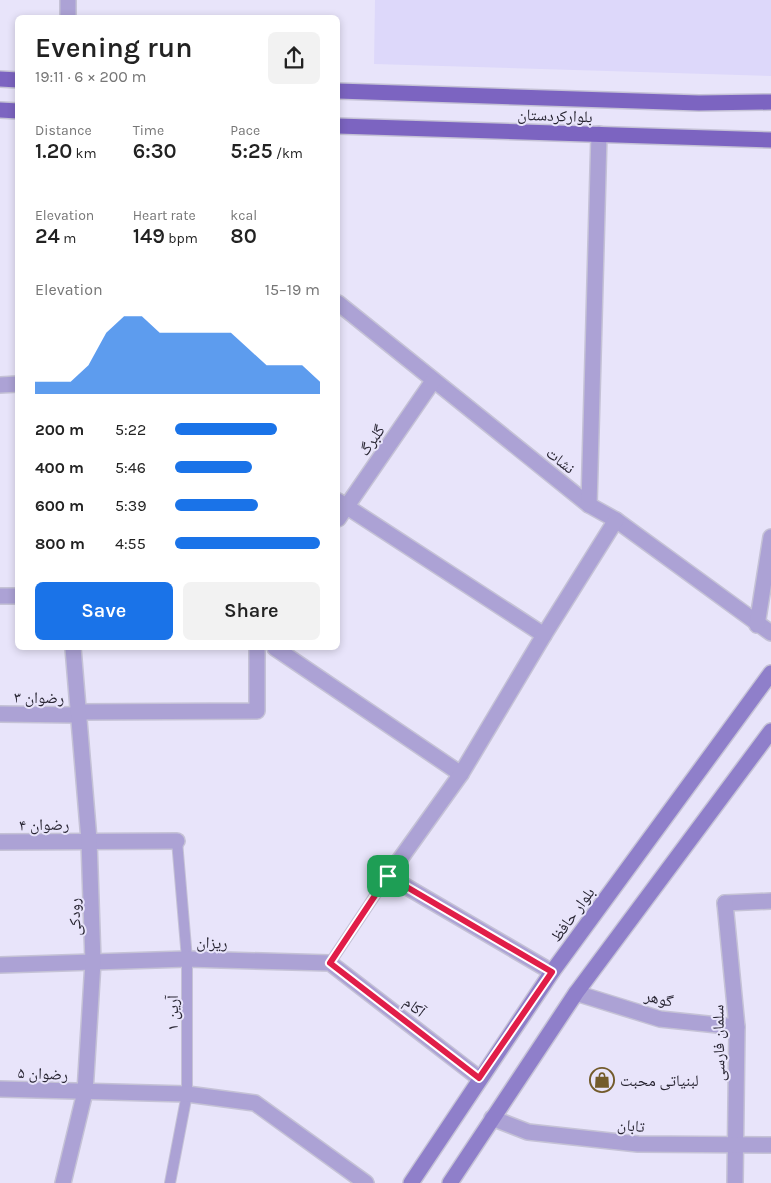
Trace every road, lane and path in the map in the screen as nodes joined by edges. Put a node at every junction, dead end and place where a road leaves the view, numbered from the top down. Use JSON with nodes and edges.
{"nodes":[{"id":1,"x":68,"y":0,"type":"edge"},
{"id":2,"x":68,"y":15,"type":"edge"},
{"id":3,"x":0,"y":80,"type":"edge"},
{"id":4,"x":15,"y":80,"type":"edge"},
{"id":5,"x":340,"y":91,"type":"edge"},
{"id":6,"x":771,"y":102,"type":"edge"},
{"id":7,"x":0,"y":110,"type":"edge"},
{"id":8,"x":15,"y":111,"type":"edge"},
{"id":9,"x":340,"y":126,"type":"edge"},
{"id":10,"x":599,"y":134,"type":"junction"},
{"id":11,"x":771,"y":140,"type":"edge"},
{"id":12,"x":340,"y":305,"type":"edge"},
{"id":13,"x":434,"y":381,"type":"junction"},
{"id":14,"x":0,"y":384,"type":"edge"},
{"id":15,"x":15,"y":384,"type":"edge"},
{"id":16,"x":342,"y":504,"type":"edge"},
{"id":17,"x":589,"y":505,"type":"junction"},
{"id":18,"x":616,"y":520,"type":"junction"},
{"id":19,"x":771,"y":537,"type":"edge"},
{"id":20,"x":0,"y":596,"type":"edge"},
{"id":21,"x":15,"y":596,"type":"edge"},
{"id":22,"x":757,"y":625,"type":"junction"},
{"id":23,"x":771,"y":633,"type":"edge"},
{"id":24,"x":544,"y":635,"type":"junction"},
{"id":25,"x":73,"y":650,"type":"edge"},
{"id":26,"x":257,"y":650,"type":"edge"},
{"id":27,"x":278,"y":650,"type":"edge"},
{"id":28,"x":771,"y":673,"type":"edge"},
{"id":29,"x":0,"y":714,"type":"edge"},
{"id":30,"x":77,"y":714,"type":"junction"},
{"id":31,"x":771,"y":731,"type":"edge"},
{"id":32,"x":461,"y":774,"type":"junction"},
{"id":33,"x":89,"y":840,"type":"junction"},
{"id":34,"x":0,"y":842,"type":"edge"},
{"id":35,"x":177,"y":842,"type":"joint"},
{"id":36,"x":388,"y":876,"type":"junction"},
{"id":37,"x":771,"y":901,"type":"edge"},
{"id":38,"x":187,"y":959,"type":"junction"},
{"id":39,"x":93,"y":962,"type":"junction"},
{"id":40,"x":330,"y":963,"type":"junction"},
{"id":41,"x":0,"y":965,"type":"edge"},
{"id":42,"x":552,"y":972,"type":"junction"},
{"id":43,"x":576,"y":992,"type":"junction"},
{"id":44,"x":737,"y":1027,"type":"junction"},
{"id":45,"x":479,"y":1078,"type":"junction"},
{"id":46,"x":0,"y":1089,"type":"edge"},
{"id":47,"x":85,"y":1092,"type":"junction"},
{"id":48,"x":187,"y":1094,"type":"junction"},
{"id":49,"x":492,"y":1118,"type":"junction"},
{"id":50,"x":771,"y":1144,"type":"edge"},
{"id":51,"x":736,"y":1145,"type":"junction"},
{"id":52,"x":63,"y":1183,"type":"edge"},
{"id":53,"x":170,"y":1183,"type":"edge"},
{"id":54,"x":366,"y":1183,"type":"edge"},
{"id":55,"x":411,"y":1183,"type":"edge"},
{"id":56,"x":450,"y":1183,"type":"edge"},
{"id":57,"x":735,"y":1183,"type":"edge"}],
"edges":[{"from":1,"to":2,"type":"street"},
{"from":3,"to":4,"type":"main road"},
{"from":5,"to":6,"type":"main road","name":"بلوارکردستان"},
{"from":7,"to":8,"type":"main road"},
{"from":9,"to":10,"type":"main road","name":"بلوارکردستان"},
{"from":10,"to":11,"type":"main road","name":"بلوارکردستان"},
{"from":10,"to":17,"type":"street"},
{"from":12,"to":13,"type":"street","name":"نشات"},
{"from":13,"to":16,"type":"street","name":"گلبرگ"},
{"from":13,"to":17,"type":"street","name":"نشات"},
{"from":14,"to":15,"type":"street"},
{"from":16,"to":24,"type":"street"},
{"from":17,"to":18,"type":"street","name":"نشات"},
{"from":18,"to":22,"type":"street","name":"نشات"},
{"from":18,"to":24,"type":"street"},
{"from":19,"to":22,"type":"street"},
{"from":20,"to":21,"type":"street"},
{"from":22,"to":23,"type":"street","name":"نشات"},
{"from":24,"to":32,"type":"street"},
{"from":25,"to":30,"type":"street","name":"رودکی"},
{"from":26,"to":30,"type":"street","name":"رضوان ۳"},
{"from":27,"to":32,"type":"street"},
{"from":28,"to":42,"type":"main road","name":"بلوار حافظ"},
{"from":29,"to":30,"type":"street","name":"رضوان ۳"},
{"from":30,"to":33,"type":"street","name":"رودکی"},
{"from":31,"to":43,"type":"main road"},
{"from":32,"to":36,"type":"street"},
{"from":33,"to":34,"type":"street","name":"رضوان ۴"},
{"from":33,"to":35,"type":"street","name":"رضوان ۴"},
{"from":33,"to":39,"type":"street","name":"رودکی"},
{"from":35,"to":38,"type":"lane","name":"آرین ۱"},
{"from":36,"to":40,"type":"lane"},
{"from":36,"to":42,"type":"street"},
{"from":37,"to":44,"type":"street","name":"سلمان فارسی"},
{"from":38,"to":39,"type":"street","name":"ریزان"},
{"from":38,"to":40,"type":"street","name":"ریزان"},
{"from":38,"to":48,"type":"lane","name":"آرین ۱"},
{"from":39,"to":41,"type":"street","name":"ریزان"},
{"from":39,"to":47,"type":"street","name":"رودکی"},
{"from":40,"to":45,"type":"street","name":"آکام"},
{"from":42,"to":45,"type":"main road","name":"بلوار حافظ"},
{"from":43,"to":44,"type":"street","name":"گوهر"},
{"from":43,"to":49,"type":"main road"},
{"from":44,"to":51,"type":"street","name":"سلمان فارسی"},
{"from":45,"to":55,"type":"main road","name":"بلوار حافظ"},
{"from":46,"to":47,"type":"street","name":"رضوان ۵"},
{"from":47,"to":48,"type":"street","name":"رضوان ۵"},
{"from":47,"to":52,"type":"street","name":"رودکی"},
{"from":48,"to":53,"type":"lane","name":"آرین ۱"},
{"from":48,"to":54,"type":"street","name":"رضوان ۵"},
{"from":49,"to":51,"type":"street","name":"تابان"},
{"from":49,"to":56,"type":"main road"},
{"from":50,"to":51,"type":"street","name":"تابان"},
{"from":51,"to":57,"type":"street","name":"سلمان فارسی"}]}
